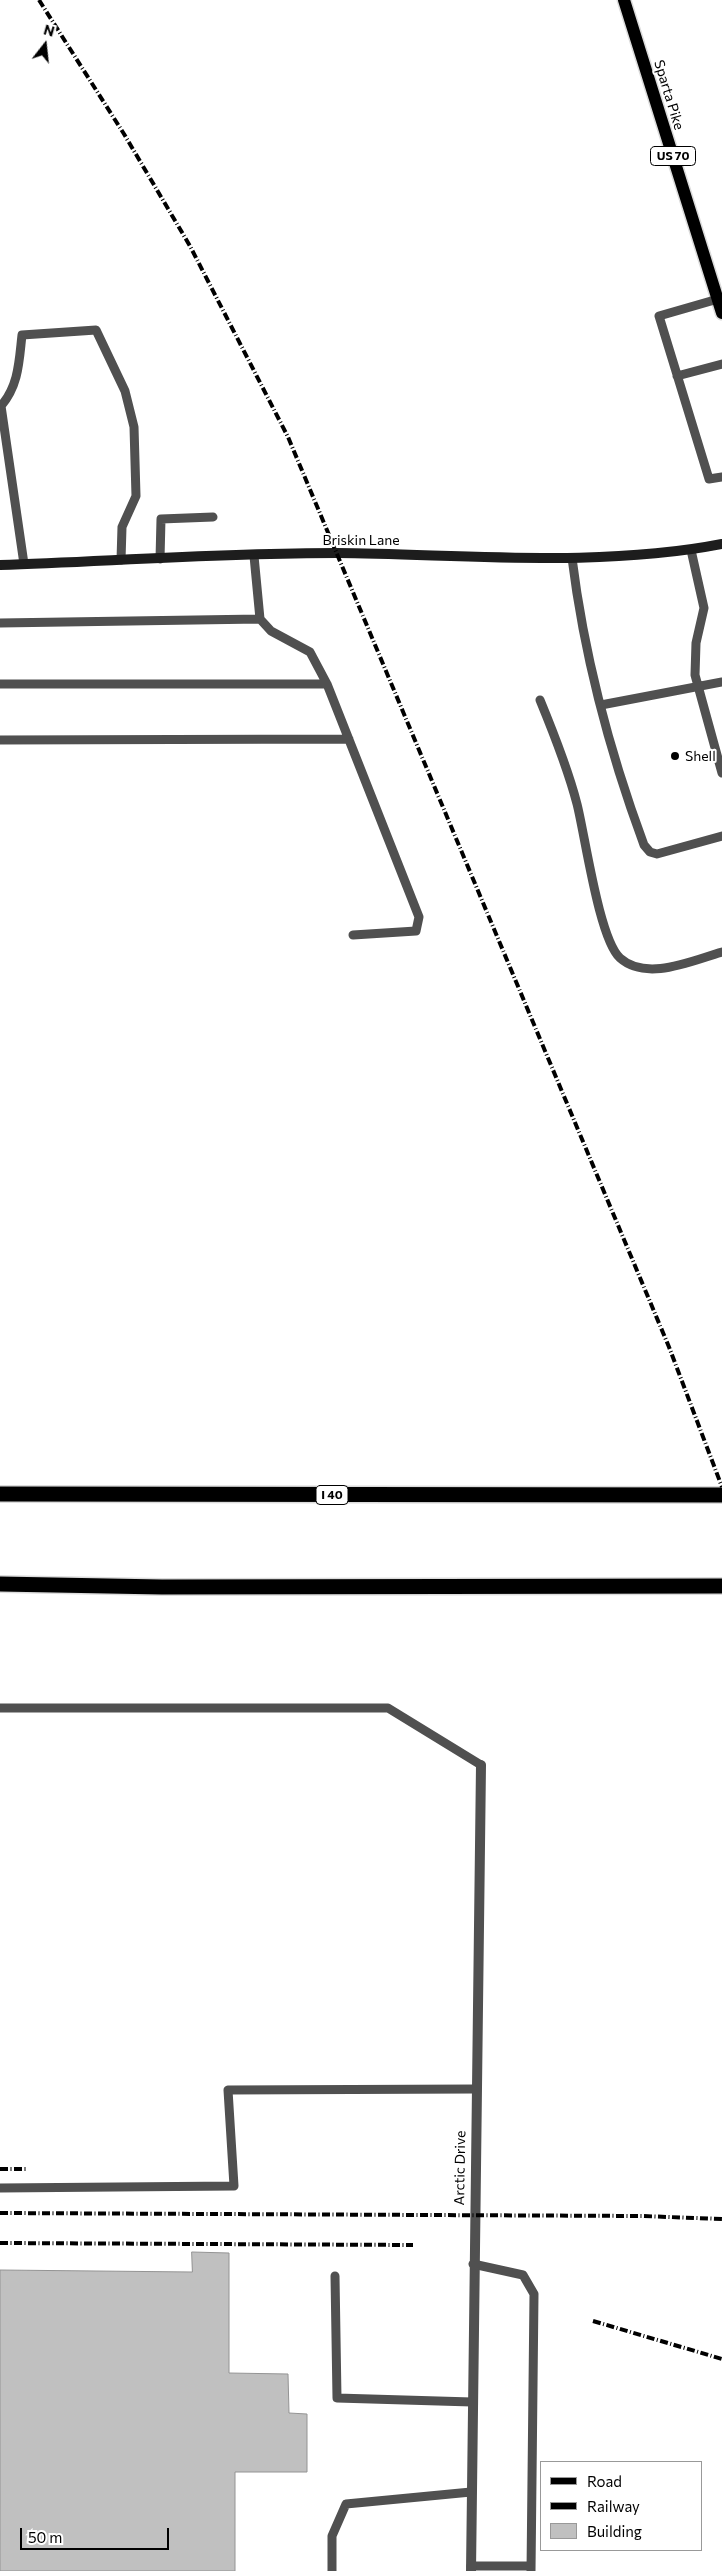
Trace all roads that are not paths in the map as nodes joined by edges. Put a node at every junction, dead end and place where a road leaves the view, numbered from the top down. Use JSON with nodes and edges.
{"nodes":[{"id":1,"x":624,"y":0,"type":"edge"},
{"id":2,"x":718,"y":299,"type":"junction"},
{"id":3,"x":722,"y":313,"type":"edge"},
{"id":4,"x":722,"y":364,"type":"edge"},
{"id":5,"x":677,"y":376,"type":"junction"},
{"id":6,"x":722,"y":477,"type":"edge"},
{"id":7,"x":213,"y":517,"type":"dead end"},
{"id":8,"x":722,"y":544,"type":"edge"},
{"id":9,"x":691,"y":550,"type":"junction"},
{"id":10,"x":254,"y":556,"type":"junction"},
{"id":11,"x":572,"y":558,"type":"junction"},
{"id":12,"x":160,"y":559,"type":"junction"},
{"id":13,"x":121,"y":560,"type":"junction"},
{"id":14,"x":0,"y":564,"type":"edge"},
{"id":15,"x":24,"y":564,"type":"junction"},
{"id":16,"x":260,"y":619,"type":"junction"},
{"id":17,"x":0,"y":623,"type":"edge"},
{"id":18,"x":722,"y":682,"type":"edge"},
{"id":19,"x":0,"y":684,"type":"edge"},
{"id":20,"x":327,"y":684,"type":"junction"},
{"id":21,"x":698,"y":686,"type":"junction"},
{"id":22,"x":540,"y":700,"type":"dead end"},
{"id":23,"x":601,"y":705,"type":"junction"},
{"id":24,"x":350,"y":739,"type":"junction"},
{"id":25,"x":0,"y":740,"type":"edge"},
{"id":26,"x":722,"y":773,"type":"edge"},
{"id":27,"x":722,"y":836,"type":"edge"},
{"id":28,"x":353,"y":935,"type":"dead end"},
{"id":29,"x":722,"y":952,"type":"edge"},
{"id":30,"x":0,"y":1494,"type":"edge"},
{"id":31,"x":722,"y":1495,"type":"edge"},
{"id":32,"x":0,"y":1584,"type":"edge"},
{"id":33,"x":698,"y":1586,"type":"junction"},
{"id":34,"x":722,"y":1586,"type":"edge"},
{"id":35,"x":722,"y":1592,"type":"edge"},
{"id":36,"x":0,"y":1708,"type":"edge"},
{"id":37,"x":481,"y":1765,"type":"joint"},
{"id":38,"x":476,"y":2089,"type":"junction"},
{"id":39,"x":0,"y":2188,"type":"edge"},
{"id":40,"x":473,"y":2264,"type":"junction"},
{"id":41,"x":335,"y":2276,"type":"dead end"},
{"id":42,"x":472,"y":2402,"type":"junction"},
{"id":43,"x":471,"y":2492,"type":"junction"},
{"id":44,"x":531,"y":2568,"type":"edge"},
{"id":45,"x":471,"y":2569,"type":"edge"},
{"id":46,"x":332,"y":2571,"type":"edge"}],
"edges":[{"from":1,"to":2,"type":"main road","name":"Sparta Pike","number":"US 70"},
{"from":2,"to":3,"type":"main road","name":"Sparta Pike","number":"US 70"},
{"from":2,"to":5,"type":"lane"},
{"from":4,"to":5,"type":"lane"},
{"from":5,"to":6,"type":"lane"},
{"from":7,"to":12,"type":"lane"},
{"from":8,"to":9,"type":"street","name":"Briskin Lane"},
{"from":9,"to":11,"type":"street","name":"Briskin Lane"},
{"from":9,"to":21,"type":"lane"},
{"from":10,"to":11,"type":"street","name":"Briskin Lane"},
{"from":10,"to":12,"type":"street","name":"Briskin Lane"},
{"from":10,"to":16,"type":"lane"},
{"from":11,"to":23,"type":"lane"},
{"from":12,"to":13,"type":"street","name":"Briskin Lane"},
{"from":13,"to":15,"type":"street","name":"Briskin Lane"},
{"from":13,"to":15,"type":"lane"},
{"from":14,"to":15,"type":"street","name":"Briskin Lane"},
{"from":16,"to":17,"type":"lane"},
{"from":16,"to":20,"type":"lane"},
{"from":18,"to":21,"type":"lane"},
{"from":19,"to":20,"type":"lane"},
{"from":20,"to":24,"type":"lane"},
{"from":21,"to":23,"type":"lane"},
{"from":21,"to":26,"type":"lane"},
{"from":22,"to":29,"type":"lane"},
{"from":23,"to":27,"type":"lane"},
{"from":24,"to":25,"type":"lane"},
{"from":24,"to":28,"type":"lane"},
{"from":30,"to":31,"type":"highway","number":"I 40"},
{"from":32,"to":33,"type":"highway"},
{"from":33,"to":34,"type":"highway"},
{"from":33,"to":35,"type":"highway"},
{"from":36,"to":37,"type":"lane"},
{"from":37,"to":38,"type":"street","name":"Arctic Drive"},
{"from":38,"to":39,"type":"lane"},
{"from":38,"to":40,"type":"street","name":"Arctic Drive"},
{"from":40,"to":42,"type":"street","name":"Arctic Drive"},
{"from":40,"to":44,"type":"lane"},
{"from":41,"to":42,"type":"lane"},
{"from":42,"to":43,"type":"street","name":"Arctic Drive"},
{"from":43,"to":45,"type":"street","name":"Arctic Drive"},
{"from":43,"to":46,"type":"lane"},
{"from":44,"to":45,"type":"lane"}]}
